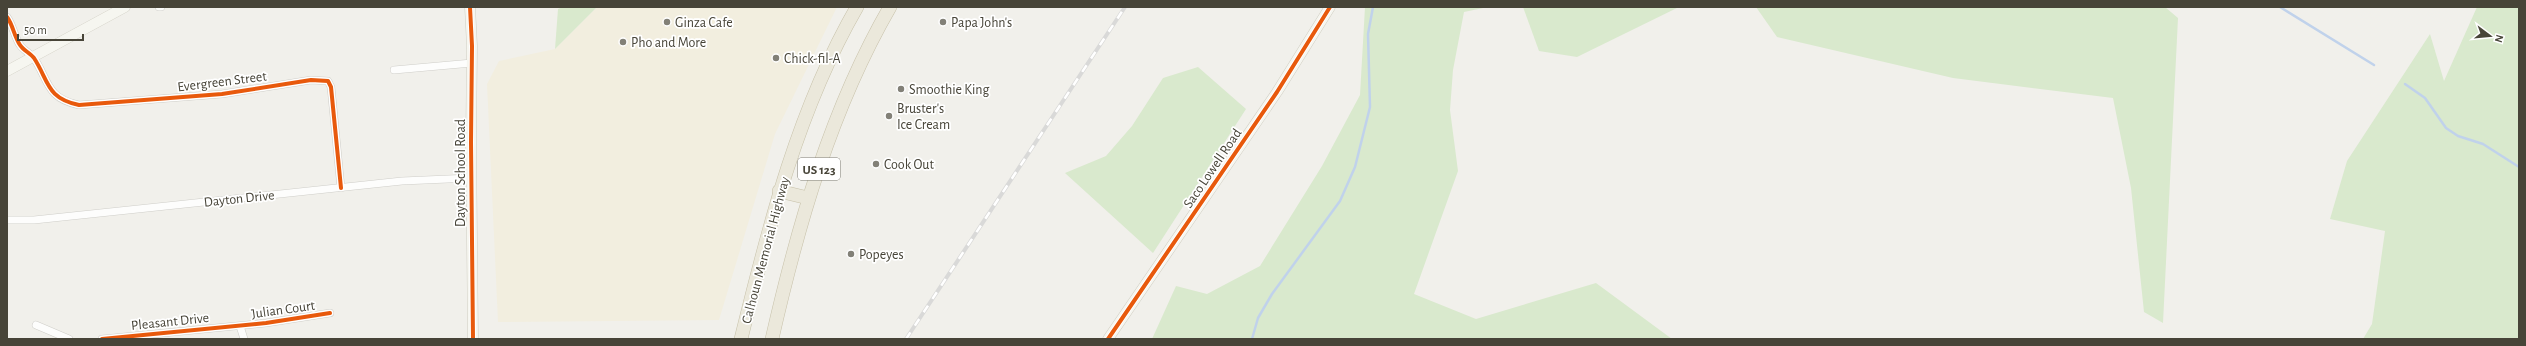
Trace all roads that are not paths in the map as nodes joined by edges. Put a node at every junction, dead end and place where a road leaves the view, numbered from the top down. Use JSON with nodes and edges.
{"nodes":[{"id":1,"x":125,"y":7,"type":"edge"},
{"id":2,"x":470,"y":7,"type":"edge"},
{"id":3,"x":857,"y":7,"type":"edge"},
{"id":4,"x":890,"y":7,"type":"edge"},
{"id":5,"x":1330,"y":7,"type":"edge"},
{"id":6,"x":7,"y":16,"type":"edge"},
{"id":7,"x":33,"y":57,"type":"junction"},
{"id":8,"x":472,"y":63,"type":"junction"},
{"id":9,"x":394,"y":70,"type":"dead end"},
{"id":10,"x":7,"y":71,"type":"edge"},
{"id":11,"x":472,"y":178,"type":"junction"},
{"id":12,"x":341,"y":188,"type":"junction"},
{"id":13,"x":779,"y":191,"type":"junction"},
{"id":14,"x":808,"y":198,"type":"junction"},
{"id":15,"x":7,"y":220,"type":"edge"},
{"id":16,"x":330,"y":313,"type":"dead end"},
{"id":17,"x":36,"y":325,"type":"dead end"},
{"id":18,"x":240,"y":326,"type":"junction"},
{"id":19,"x":68,"y":339,"type":"edge"},
{"id":20,"x":102,"y":339,"type":"edge"},
{"id":21,"x":244,"y":339,"type":"edge"},
{"id":22,"x":473,"y":339,"type":"edge"},
{"id":23,"x":741,"y":339,"type":"edge"},
{"id":24,"x":772,"y":339,"type":"edge"},
{"id":25,"x":1108,"y":339,"type":"edge"}],
"edges":[{"from":1,"to":7,"type":"street"},
{"from":2,"to":8,"type":"street","name":"Dayton School Road"},
{"from":3,"to":13,"type":"highway","name":"Calhoun Memorial Highway","number":"US 123"},
{"from":4,"to":14,"type":"highway","name":"Calhoun Memorial Highway","number":"US 123"},
{"from":5,"to":25,"type":"street","name":"Saco Lowell Road"},
{"from":6,"to":7,"type":"street"},
{"from":7,"to":10,"type":"street"},
{"from":7,"to":12,"type":"street","name":"Evergreen Street"},
{"from":8,"to":9,"type":"street"},
{"from":8,"to":11,"type":"street","name":"Dayton School Road"},
{"from":11,"to":12,"type":"street","name":"Dayton Drive"},
{"from":11,"to":22,"type":"street","name":"Dayton School Road"},
{"from":12,"to":15,"type":"street","name":"Dayton Drive"},
{"from":13,"to":14,"type":"highway"},
{"from":13,"to":23,"type":"highway","name":"Calhoun Memorial Highway","number":"US 123"},
{"from":14,"to":24,"type":"highway","name":"Calhoun Memorial Highway","number":"US 123"},
{"from":16,"to":18,"type":"street","name":"Julian Court"},
{"from":17,"to":19,"type":"street"},
{"from":18,"to":20,"type":"street","name":"Pleasant Drive"},
{"from":18,"to":21,"type":"street"}]}
